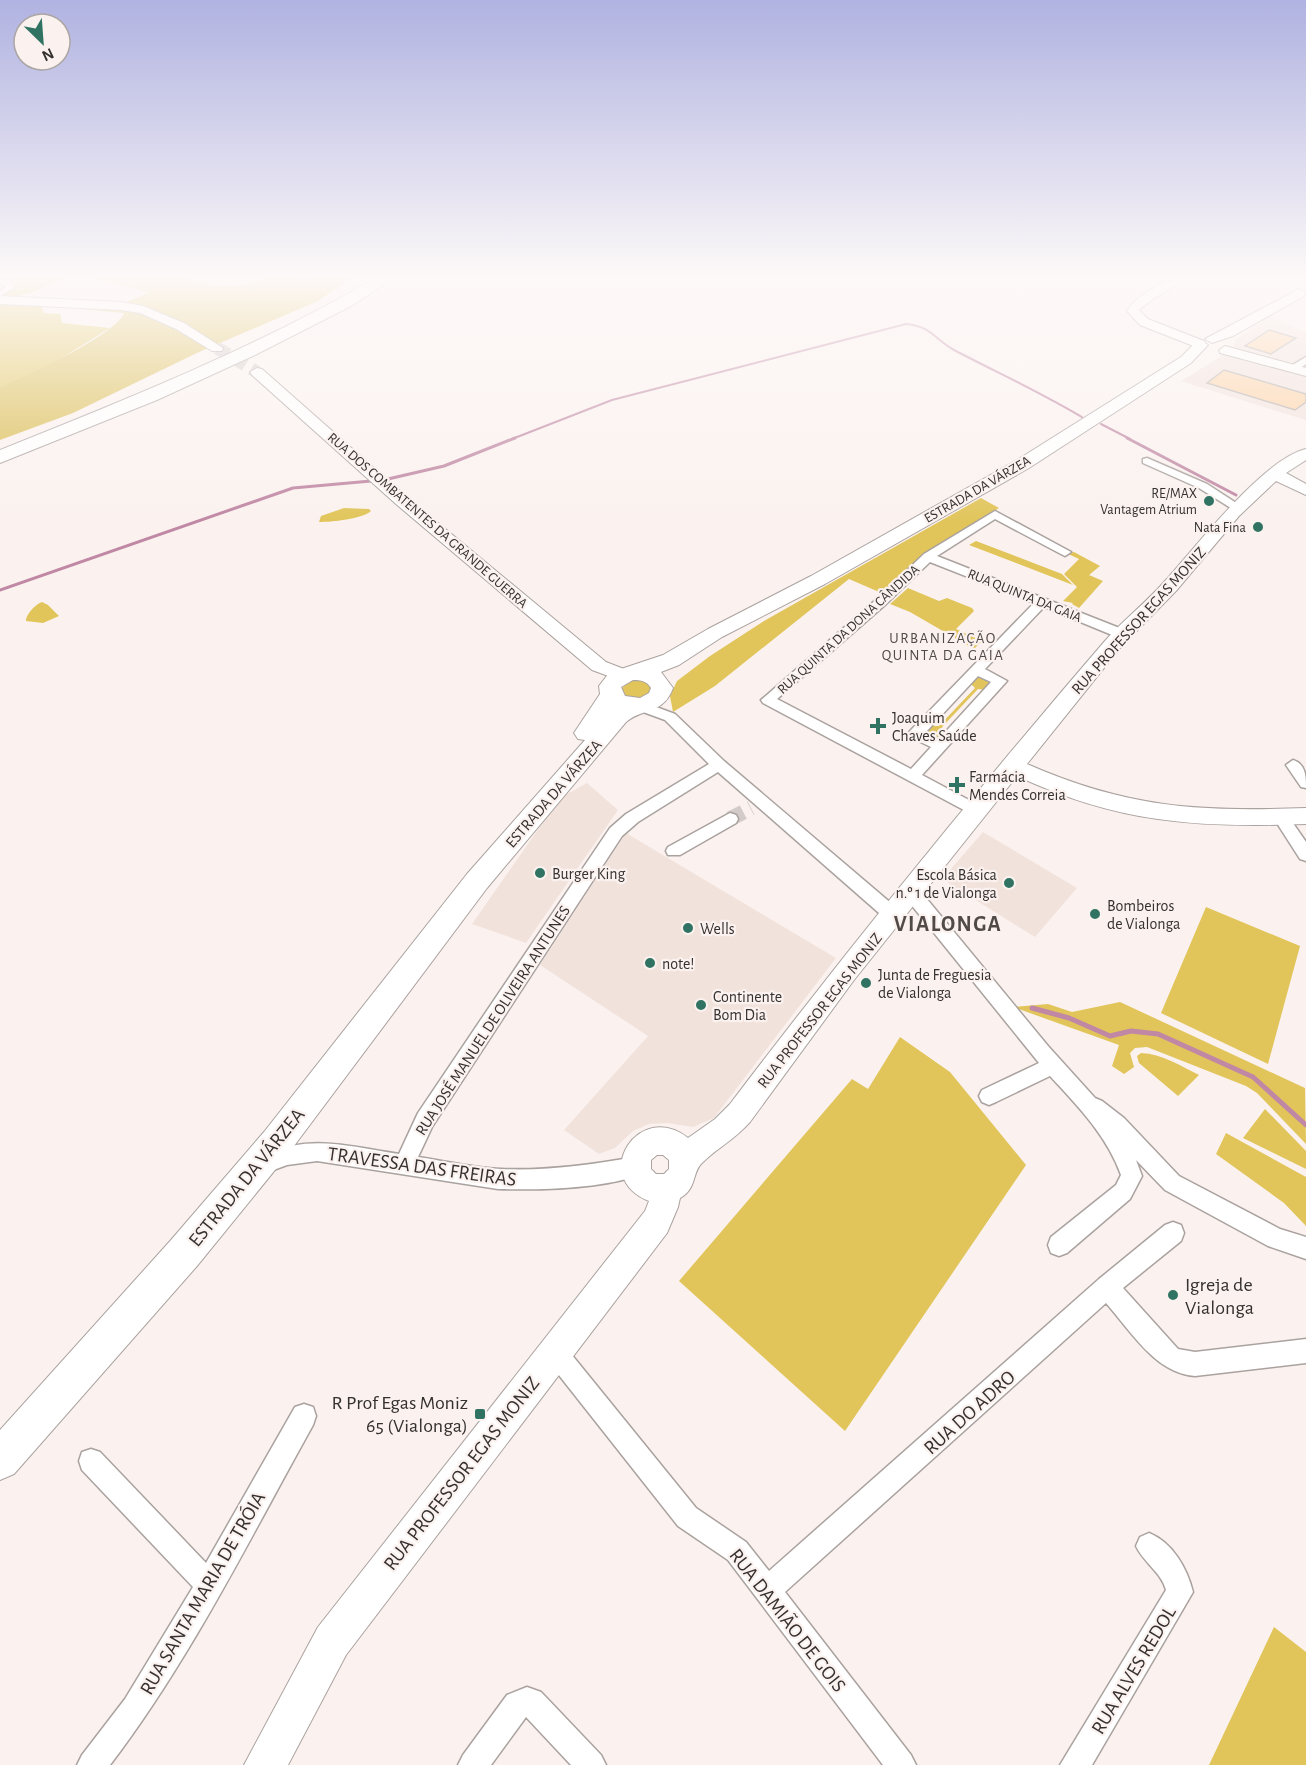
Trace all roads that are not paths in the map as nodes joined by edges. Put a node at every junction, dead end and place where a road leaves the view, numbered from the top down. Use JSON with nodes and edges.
{"nodes":[{"id":1,"x":210,"y":357,"type":"edge"},
{"id":2,"x":232,"y":357,"type":"edge"},
{"id":3,"x":1189,"y":357,"type":"edge"},
{"id":4,"x":1205,"y":357,"type":"edge"},
{"id":5,"x":1258,"y":357,"type":"edge"},
{"id":6,"x":1306,"y":360,"type":"edge"},
{"id":7,"x":1300,"y":370,"type":"edge"},
{"id":8,"x":257,"y":372,"type":"tunnel mouth"},
{"id":9,"x":1133,"y":395,"type":"junction"},
{"id":10,"x":0,"y":446,"type":"edge"},
{"id":11,"x":1306,"y":453,"type":"edge"},
{"id":12,"x":0,"y":457,"type":"edge"},
{"id":13,"x":1147,"y":461,"type":"dead end"},
{"id":14,"x":1290,"y":479,"type":"edge"},
{"id":15,"x":1238,"y":508,"type":"junction"},
{"id":16,"x":1065,"y":552,"type":"dead end"},
{"id":17,"x":928,"y":557,"type":"junction"},
{"id":18,"x":818,"y":580,"type":"junction"},
{"id":19,"x":1041,"y":602,"type":"junction"},
{"id":20,"x":1122,"y":634,"type":"junction"},
{"id":21,"x":975,"y":670,"type":"junction"},
{"id":22,"x":662,"y":688,"type":"junction"},
{"id":23,"x":625,"y":690,"type":"junction"},
{"id":24,"x":670,"y":717,"type":"junction"},
{"id":25,"x":940,"y":746,"type":"junction"},
{"id":26,"x":719,"y":765,"type":"junction"},
{"id":27,"x":1293,"y":765,"type":"dead end"},
{"id":28,"x":1013,"y":766,"type":"junction"},
{"id":29,"x":913,"y":776,"type":"junction"},
{"id":30,"x":1306,"y":783,"type":"edge"},
{"id":31,"x":977,"y":811,"type":"junction"},
{"id":32,"x":1306,"y":816,"type":"edge"},
{"id":33,"x":1281,"y":817,"type":"junction"},
{"id":34,"x":730,"y":819,"type":"tunnel mouth"},
{"id":35,"x":674,"y":851,"type":"dead end"},
{"id":36,"x":1306,"y":855,"type":"edge"},
{"id":37,"x":911,"y":892,"type":"junction"},
{"id":38,"x":893,"y":915,"type":"junction"},
{"id":39,"x":1053,"y":1066,"type":"junction"},
{"id":40,"x":989,"y":1096,"type":"dead end"},
{"id":41,"x":1085,"y":1100,"type":"junction"},
{"id":42,"x":300,"y":1112,"type":"junction"},
{"id":43,"x":317,"y":1151,"type":"junction"},
{"id":44,"x":684,"y":1158,"type":"junction"},
{"id":45,"x":404,"y":1165,"type":"junction"},
{"id":46,"x":635,"y":1167,"type":"junction"},
{"id":47,"x":244,"y":1180,"type":"junction"},
{"id":48,"x":666,"y":1188,"type":"junction"},
{"id":49,"x":1173,"y":1233,"type":"dead end"},
{"id":50,"x":1059,"y":1245,"type":"dead end"},
{"id":51,"x":1306,"y":1248,"type":"edge"},
{"id":52,"x":1107,"y":1287,"type":"junction"},
{"id":53,"x":1306,"y":1351,"type":"edge"},
{"id":54,"x":555,"y":1352,"type":"junction"},
{"id":55,"x":304,"y":1416,"type":"dead end"},
{"id":56,"x":0,"y":1460,"type":"edge"},
{"id":57,"x":91,"y":1461,"type":"dead end"},
{"id":58,"x":1149,"y":1546,"type":"dead end"},
{"id":59,"x":209,"y":1585,"type":"junction"},
{"id":60,"x":766,"y":1591,"type":"junction"},
{"id":61,"x":92,"y":1765,"type":"edge"},
{"id":62,"x":265,"y":1765,"type":"edge"},
{"id":63,"x":473,"y":1765,"type":"edge"},
{"id":64,"x":591,"y":1765,"type":"edge"},
{"id":65,"x":901,"y":1765,"type":"edge"},
{"id":66,"x":1075,"y":1765,"type":"edge"}],
"edges":[{"from":1,"to":10,"type":"highway"},
{"from":2,"to":12,"type":"highway"},
{"from":3,"to":9,"type":"main road","name":"ESTRADA DA VÁRZEA"},
{"from":4,"to":9,"type":"main road","name":"ESTRADA DA VÁRZEA"},
{"from":5,"to":7,"type":"street"},
{"from":6,"to":7,"type":"street"},
{"from":8,"to":23,"type":"street","name":"RUA DOS COMBATENTES DA GRANDE GUERRA"},
{"from":9,"to":18,"type":"main road","name":"ESTRADA DA VÁRZEA"},
{"from":11,"to":14,"type":"street","name":"RUA PROFESSOR EGAS MONIZ"},
{"from":13,"to":15,"type":"street"},
{"from":14,"to":15,"type":"street","name":"RUA PROFESSOR EGAS MONIZ"},
{"from":15,"to":20,"type":"street","name":"RUA PROFESSOR EGAS MONIZ"},
{"from":16,"to":17,"type":"street","name":"RUA QUINTA DA DONA CÂNDIDA"},
{"from":17,"to":19,"type":"street","name":"RUA QUINTA DA GAIA"},
{"from":17,"to":29,"type":"street","name":"RUA QUINTA DA DONA CÂNDIDA"},
{"from":18,"to":22,"type":"main road","name":"ESTRADA DA VÁRZEA"},
{"from":18,"to":23,"type":"main road","name":"ESTRADA DA VÁRZEA"},
{"from":19,"to":20,"type":"street","name":"RUA QUINTA DA GAIA"},
{"from":19,"to":21,"type":"street"},
{"from":20,"to":28,"type":"street","name":"RUA PROFESSOR EGAS MONIZ"},
{"from":21,"to":25,"type":"street"},
{"from":21,"to":25,"type":"street"},
{"from":22,"to":23,"type":"main road"},
{"from":22,"to":23,"type":"main road","name":"ESTRADA DA VÁRZEA"},
{"from":22,"to":24,"type":"street"},
{"from":23,"to":24,"type":"street"},
{"from":23,"to":42,"type":"main road","name":"ESTRADA DA VÁRZEA"},
{"from":24,"to":26,"type":"street"},
{"from":25,"to":29,"type":"street"},
{"from":26,"to":38,"type":"street"},
{"from":26,"to":45,"type":"street","name":"RUA JOSÉ MANUEL DE OLIVEIRA ANTUNES"},
{"from":27,"to":30,"type":"street"},
{"from":28,"to":31,"type":"street","name":"RUA PROFESSOR EGAS MONIZ"},
{"from":28,"to":33,"type":"street"},
{"from":29,"to":31,"type":"street"},
{"from":31,"to":37,"type":"street","name":"RUA PROFESSOR EGAS MONIZ"},
{"from":32,"to":33,"type":"street"},
{"from":33,"to":36,"type":"street"},
{"from":34,"to":35,"type":"street"},
{"from":37,"to":38,"type":"street","name":"RUA PROFESSOR EGAS MONIZ"},
{"from":37,"to":39,"type":"street"},
{"from":38,"to":44,"type":"street","name":"RUA PROFESSOR EGAS MONIZ"},
{"from":39,"to":40,"type":"street"},
{"from":39,"to":41,"type":"street"},
{"from":41,"to":50,"type":"street"},
{"from":41,"to":51,"type":"street"},
{"from":42,"to":43,"type":"street","name":"TRAVESSA DAS FREIRAS"},
{"from":42,"to":47,"type":"main road","name":"ESTRADA DA VÁRZEA"},
{"from":43,"to":45,"type":"street","name":"TRAVESSA DAS FREIRAS"},
{"from":43,"to":47,"type":"street","name":"TRAVESSA DAS FREIRAS"},
{"from":44,"to":46,"type":"street"},
{"from":44,"to":48,"type":"street","name":"RUA PROFESSOR EGAS MONIZ"},
{"from":45,"to":46,"type":"street","name":"TRAVESSA DAS FREIRAS"},
{"from":46,"to":48,"type":"street"},
{"from":47,"to":56,"type":"main road","name":"ESTRADA DA VÁRZEA"},
{"from":48,"to":54,"type":"street","name":"RUA PROFESSOR EGAS MONIZ"},
{"from":49,"to":52,"type":"street","name":"RUA DO ADRO"},
{"from":52,"to":53,"type":"street"},
{"from":52,"to":60,"type":"street","name":"RUA DO ADRO"},
{"from":54,"to":60,"type":"street","name":"RUA DAMIÃO DE GOIS"},
{"from":54,"to":62,"type":"street","name":"RUA PROFESSOR EGAS MONIZ"},
{"from":55,"to":59,"type":"street","name":"RUA SANTA MARIA DE TRÓIA"},
{"from":57,"to":59,"type":"street"},
{"from":58,"to":66,"type":"street","name":"RUA ALVES REDOL"},
{"from":59,"to":61,"type":"street","name":"RUA SANTA MARIA DE TRÓIA"},
{"from":60,"to":65,"type":"street","name":"RUA DAMIÃO DE GOIS"},
{"from":63,"to":64,"type":"street"}]}
